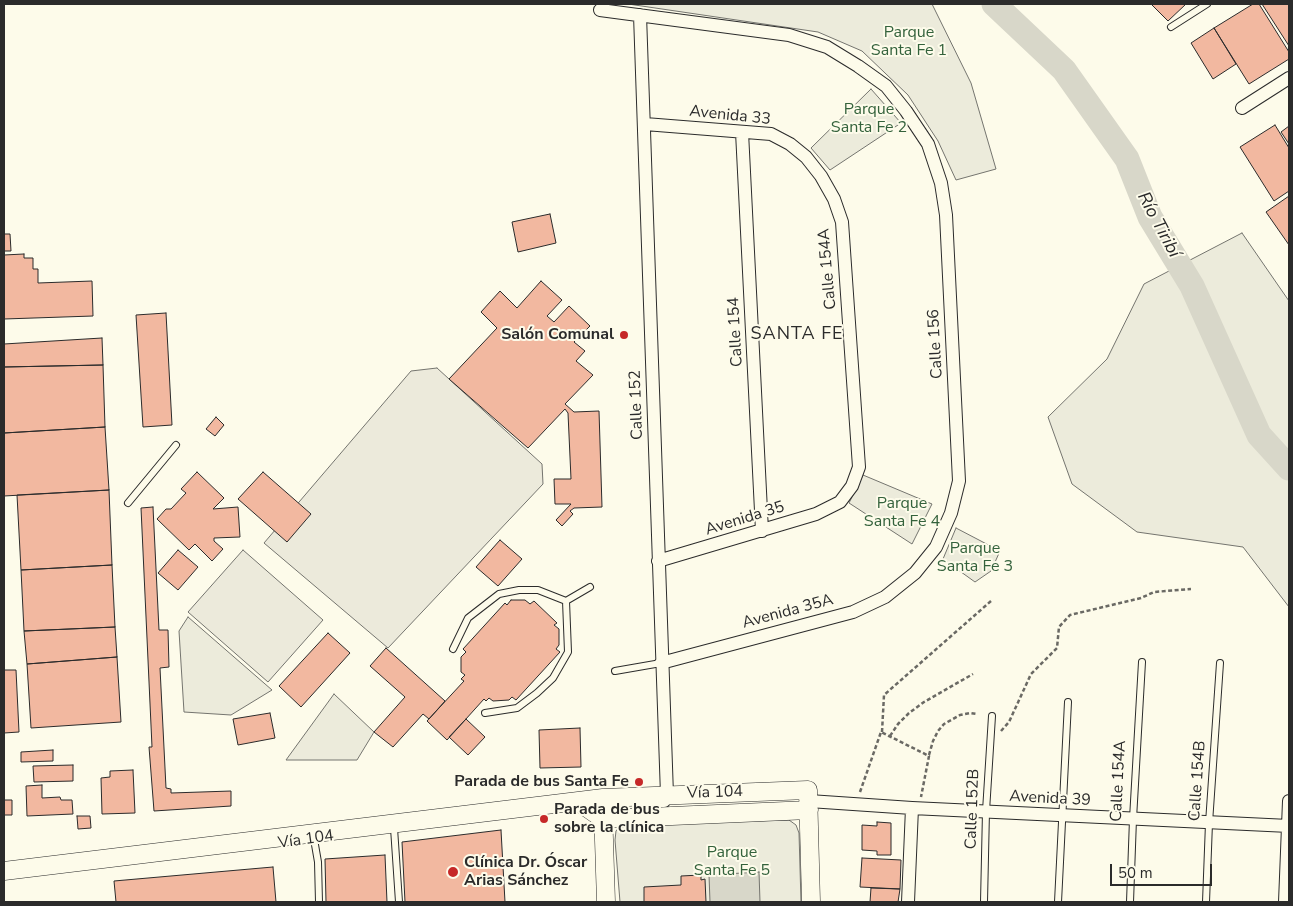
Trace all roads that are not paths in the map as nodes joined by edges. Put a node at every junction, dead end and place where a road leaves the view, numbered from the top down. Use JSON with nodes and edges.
{"nodes":[{"id":1,"x":1207,"y":4,"type":"edge"},
{"id":2,"x":600,"y":10,"type":"dead end"},
{"id":3,"x":640,"y":15,"type":"junction"},
{"id":4,"x":1171,"y":27,"type":"dead end"},
{"id":5,"x":1289,"y":78,"type":"edge"},
{"id":6,"x":1242,"y":108,"type":"dead end"},
{"id":7,"x":645,"y":124,"type":"junction"},
{"id":8,"x":742,"y":132,"type":"junction"},
{"id":9,"x":806,"y":157,"type":"joint"},
{"id":10,"x":176,"y":446,"type":"dead end"},
{"id":11,"x":128,"y":502,"type":"dead end"},
{"id":12,"x":840,"y":502,"type":"joint"},
{"id":13,"x":762,"y":531,"type":"junction"},
{"id":14,"x":658,"y":561,"type":"junction"},
{"id":15,"x":914,"y":572,"type":"joint"},
{"id":16,"x":590,"y":587,"type":"dead end"},
{"id":17,"x":566,"y":601,"type":"junction"},
{"id":18,"x":453,"y":650,"type":"dead end"},
{"id":19,"x":1142,"y":662,"type":"dead end"},
{"id":20,"x":1220,"y":663,"type":"dead end"},
{"id":21,"x":661,"y":664,"type":"junction"},
{"id":22,"x":615,"y":671,"type":"dead end"},
{"id":23,"x":1068,"y":702,"type":"dead end"},
{"id":24,"x":485,"y":713,"type":"dead end"},
{"id":25,"x":992,"y":716,"type":"dead end"},
{"id":26,"x":667,"y":795,"type":"junction"},
{"id":27,"x":1289,"y":801,"type":"edge"},
{"id":28,"x":809,"y":805,"type":"junction"},
{"id":29,"x":603,"y":806,"type":"junction"},
{"id":30,"x":915,"y":808,"type":"junction"},
{"id":31,"x":986,"y":811,"type":"junction"},
{"id":32,"x":1062,"y":816,"type":"junction"},
{"id":33,"x":1133,"y":820,"type":"junction"},
{"id":34,"x":1209,"y":823,"type":"junction"},
{"id":35,"x":1289,"y":826,"type":"edge"},
{"id":36,"x":394,"y":828,"type":"junction"},
{"id":37,"x":314,"y":839,"type":"junction"},
{"id":38,"x":4,"y":871,"type":"edge"},
{"id":39,"x":4,"y":882,"type":"edge"},
{"id":40,"x":319,"y":902,"type":"edge"},
{"id":41,"x":398,"y":902,"type":"edge"},
{"id":42,"x":606,"y":902,"type":"edge"},
{"id":43,"x":811,"y":902,"type":"edge"},
{"id":44,"x":908,"y":902,"type":"edge"},
{"id":45,"x":984,"y":902,"type":"edge"},
{"id":46,"x":1058,"y":902,"type":"edge"},
{"id":47,"x":1130,"y":902,"type":"edge"},
{"id":48,"x":1206,"y":902,"type":"edge"},
{"id":49,"x":1285,"y":902,"type":"edge"}],
"edges":[{"from":1,"to":4,"type":"lane"},
{"from":2,"to":3,"type":"street","name":"Calle 156"},
{"from":3,"to":7,"type":"street","name":"Calle 152"},
{"from":3,"to":15,"type":"street","name":"Calle 156"},
{"from":5,"to":6,"type":"street"},
{"from":7,"to":8,"type":"street","name":"Avenida 33"},
{"from":7,"to":14,"type":"street","name":"Calle 152"},
{"from":8,"to":9,"type":"street","name":"Avenida 33"},
{"from":8,"to":13,"type":"street","name":"Calle 154"},
{"from":9,"to":12,"type":"street","name":"Calle 154A"},
{"from":10,"to":11,"type":"lane"},
{"from":12,"to":13,"type":"street","name":"Avenida 35"},
{"from":13,"to":14,"type":"street","name":"Avenida 35"},
{"from":14,"to":21,"type":"street","name":"Calle 152"},
{"from":15,"to":21,"type":"street","name":"Avenida 35A"},
{"from":16,"to":17,"type":"lane"},
{"from":17,"to":18,"type":"lane"},
{"from":17,"to":24,"type":"lane"},
{"from":19,"to":33,"type":"lane","name":"Calle 154A"},
{"from":20,"to":34,"type":"lane","name":"Calle 154B"},
{"from":21,"to":22,"type":"lane"},
{"from":21,"to":26,"type":"street","name":"Calle 152"},
{"from":23,"to":32,"type":"lane"},
{"from":25,"to":31,"type":"lane","name":"Calle 152B"},
{"from":26,"to":28,"type":"main road","name":"Vía 104"},
{"from":26,"to":29,"type":"main road","name":"Vía 104"},
{"from":27,"to":35,"type":"street"},
{"from":28,"to":29,"type":"main road","name":"Vía 104"},
{"from":28,"to":30,"type":"street","name":"Avenida 39"},
{"from":28,"to":43,"type":"main road"},
{"from":29,"to":36,"type":"main road","name":"Vía 104"},
{"from":29,"to":38,"type":"main road","name":"Vía 104"},
{"from":29,"to":42,"type":"main road"},
{"from":30,"to":31,"type":"street","name":"Avenida 39"},
{"from":30,"to":44,"type":"street"},
{"from":31,"to":32,"type":"street","name":"Avenida 39"},
{"from":31,"to":45,"type":"lane","name":"Calle 152B"},
{"from":32,"to":33,"type":"street","name":"Avenida 39"},
{"from":32,"to":46,"type":"lane"},
{"from":33,"to":34,"type":"street","name":"Avenida 39"},
{"from":33,"to":47,"type":"lane","name":"Calle 154A"},
{"from":34,"to":35,"type":"street","name":"Avenida 39"},
{"from":34,"to":48,"type":"lane","name":"Calle 154B"},
{"from":35,"to":49,"type":"street"},
{"from":36,"to":37,"type":"main road","name":"Vía 104"},
{"from":36,"to":41,"type":"lane"},
{"from":37,"to":39,"type":"main road","name":"Vía 104"},
{"from":37,"to":40,"type":"lane"}]}
